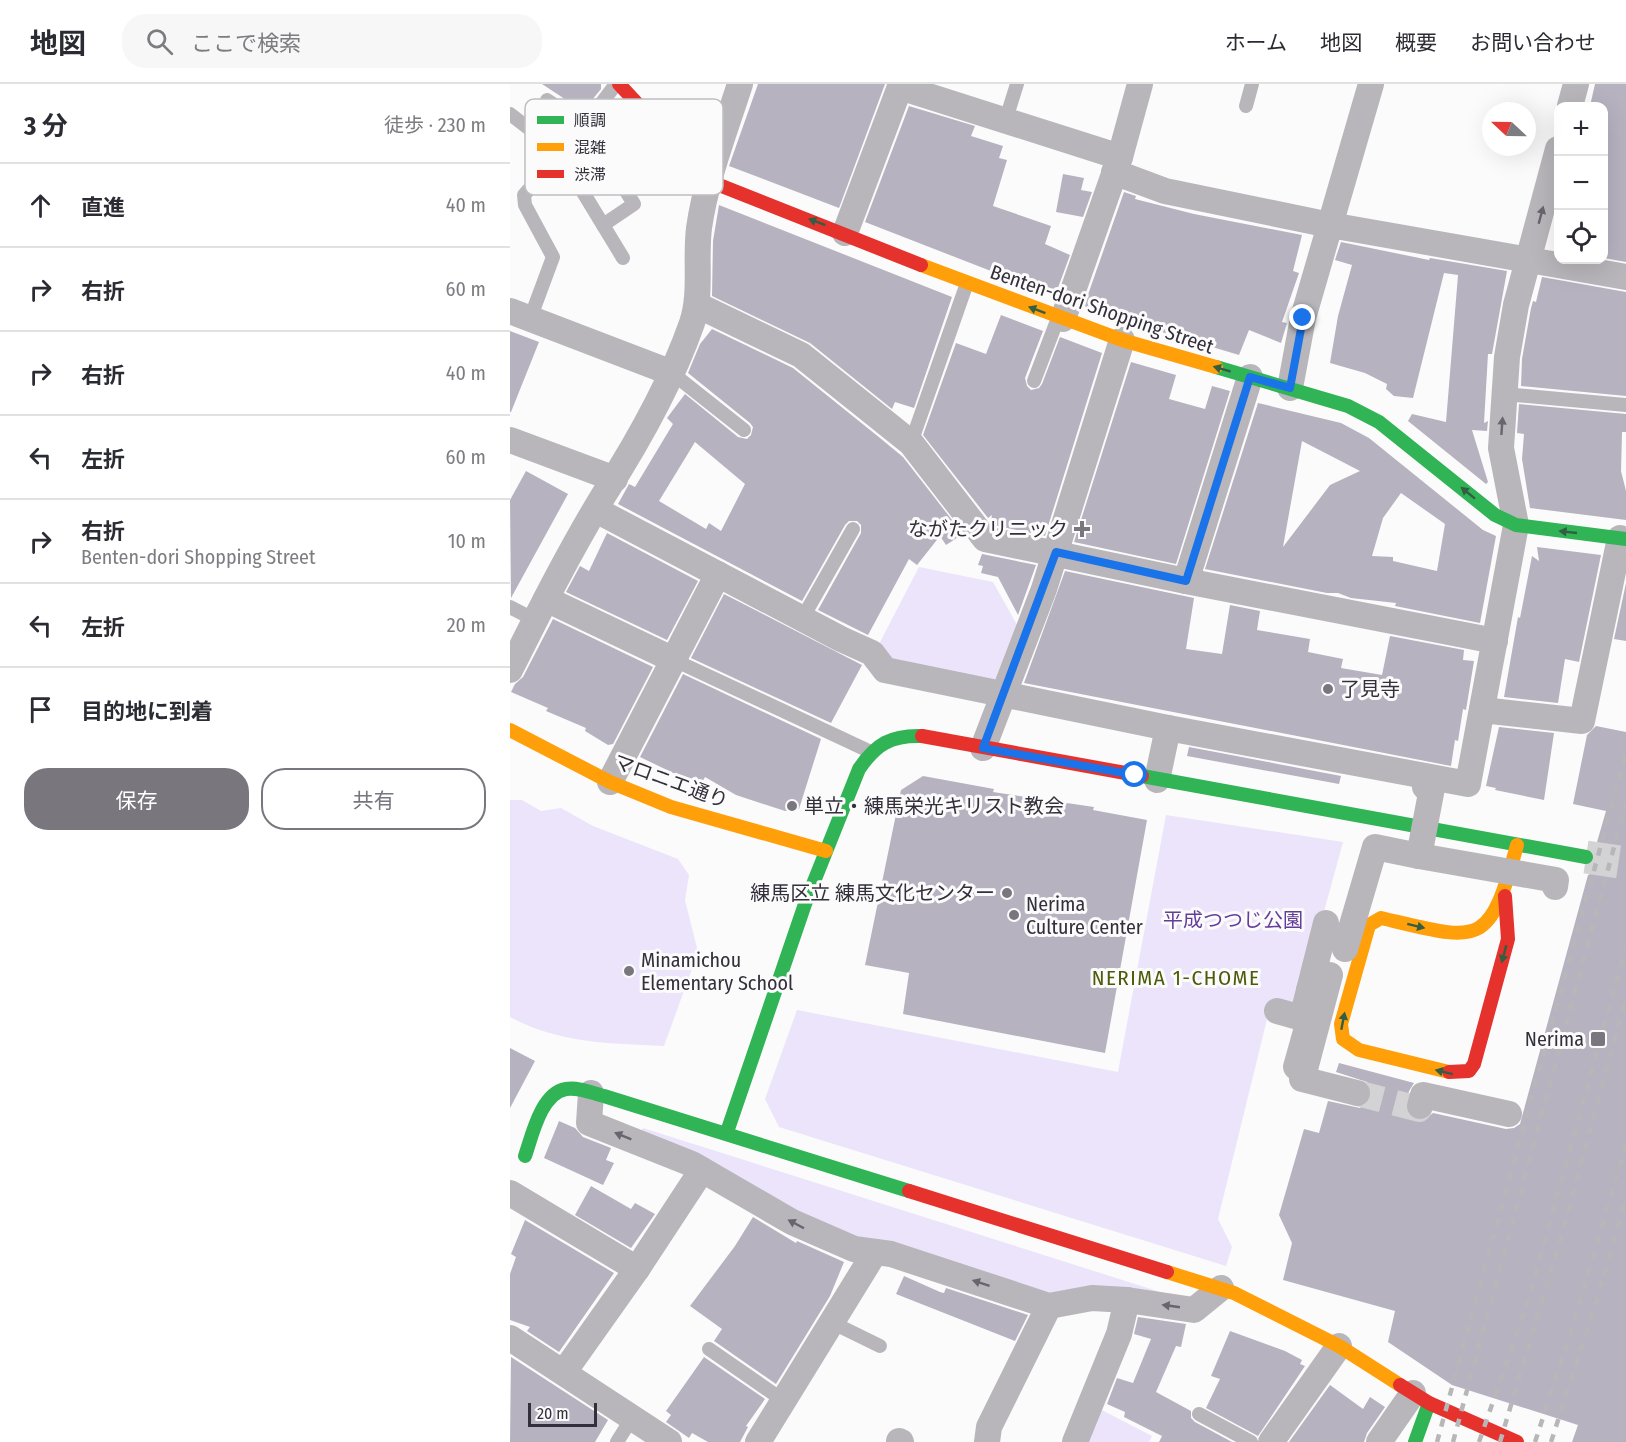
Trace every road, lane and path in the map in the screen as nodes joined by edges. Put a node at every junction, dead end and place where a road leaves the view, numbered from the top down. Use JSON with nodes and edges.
{"nodes":[{"id":1,"x":617,"y":84,"type":"edge"},
{"id":2,"x":740,"y":84,"type":"edge"},
{"id":3,"x":1017,"y":84,"type":"edge"},
{"id":4,"x":1140,"y":84,"type":"edge"},
{"id":5,"x":1252,"y":84,"type":"edge"},
{"id":6,"x":1371,"y":84,"type":"edge"},
{"id":7,"x":1576,"y":84,"type":"edge"},
{"id":8,"x":900,"y":85,"type":"edge"},
{"id":9,"x":605,"y":99,"type":"edge"},
{"id":10,"x":631,"y":99,"type":"edge"},
{"id":11,"x":1571,"y":102,"type":"edge"},
{"id":12,"x":1246,"y":106,"type":"dead end"},
{"id":13,"x":510,"y":114,"type":"edge"},
{"id":14,"x":1006,"y":119,"type":"junction"},
{"id":15,"x":525,"y":126,"type":"edge"},
{"id":16,"x":723,"y":137,"type":"edge"},
{"id":17,"x":1556,"y":156,"type":"edge"},
{"id":18,"x":1117,"y":165,"type":"junction"},
{"id":19,"x":723,"y":186,"type":"edge"},
{"id":20,"x":525,"y":194,"type":"edge"},
{"id":21,"x":585,"y":195,"type":"edge"},
{"id":22,"x":628,"y":195,"type":"edge"},
{"id":23,"x":706,"y":195,"type":"edge"},
{"id":24,"x":603,"y":225,"type":"junction"},
{"id":25,"x":1330,"y":225,"type":"junction"},
{"id":26,"x":845,"y":233,"type":"junction"},
{"id":27,"x":623,"y":258,"type":"dead end"},
{"id":28,"x":1529,"y":259,"type":"junction"},
{"id":29,"x":1626,"y":277,"type":"edge"},
{"id":30,"x":967,"y":283,"type":"junction"},
{"id":31,"x":697,"y":305,"type":"junction"},
{"id":32,"x":520,"y":315,"type":"edge"},
{"id":33,"x":1061,"y":318,"type":"junction"},
{"id":34,"x":1122,"y":340,"type":"junction"},
{"id":35,"x":672,"y":373,"type":"junction"},
{"id":36,"x":1250,"y":377,"type":"junction"},
{"id":37,"x":1034,"y":381,"type":"dead end"},
{"id":38,"x":1290,"y":388,"type":"junction"},
{"id":39,"x":1504,"y":394,"type":"junction"},
{"id":40,"x":1626,"y":405,"type":"edge"},
{"id":41,"x":744,"y":430,"type":"dead end"},
{"id":42,"x":510,"y":440,"type":"edge"},
{"id":43,"x":911,"y":443,"type":"junction"},
{"id":44,"x":615,"y":479,"type":"junction"},
{"id":45,"x":596,"y":510,"type":"junction"},
{"id":46,"x":1516,"y":525,"type":"junction"},
{"id":47,"x":854,"y":529,"type":"dead end"},
{"id":48,"x":1623,"y":538,"type":"edge"},
{"id":49,"x":1056,"y":552,"type":"junction"},
{"id":50,"x":718,"y":574,"type":"junction"},
{"id":51,"x":1186,"y":581,"type":"junction"},
{"id":52,"x":510,"y":607,"type":"edge"},
{"id":53,"x":541,"y":609,"type":"junction"},
{"id":54,"x":802,"y":619,"type":"junction"},
{"id":55,"x":1495,"y":641,"type":"junction"},
{"id":56,"x":674,"y":660,"type":"junction"},
{"id":57,"x":510,"y":670,"type":"edge"},
{"id":58,"x":1003,"y":695,"type":"junction"},
{"id":59,"x":1482,"y":710,"type":"junction"},
{"id":60,"x":1168,"y":728,"type":"junction"},
{"id":61,"x":510,"y":730,"type":"edge"},
{"id":62,"x":983,"y":748,"type":"junction"},
{"id":63,"x":871,"y":752,"type":"junction"},
{"id":64,"x":1157,"y":780,"type":"junction"},
{"id":65,"x":610,"y":782,"type":"junction"},
{"id":66,"x":1425,"y":787,"type":"dead end"},
{"id":67,"x":1517,"y":845,"type":"junction"},
{"id":68,"x":826,"y":851,"type":"junction"},
{"id":69,"x":1419,"y":856,"type":"junction"},
{"id":70,"x":1586,"y":857,"type":"tunnel mouth"},
{"id":71,"x":1560,"y":883,"type":"dead end"},
{"id":72,"x":1505,"y":896,"type":"junction"},
{"id":73,"x":1326,"y":923,"type":"dead end"},
{"id":74,"x":1345,"y":950,"type":"dead end"},
{"id":75,"x":1330,"y":975,"type":"dead end"},
{"id":76,"x":1309,"y":990,"type":"junction"},
{"id":77,"x":1277,"y":1011,"type":"dead end"},
{"id":78,"x":1305,"y":1069,"type":"junction"},
{"id":79,"x":591,"y":1093,"type":"junction"},
{"id":80,"x":1357,"y":1093,"type":"tunnel mouth"},
{"id":81,"x":1420,"y":1106,"type":"tunnel mouth"},
{"id":82,"x":1509,"y":1113,"type":"dead end"},
{"id":83,"x":727,"y":1132,"type":"junction"},
{"id":84,"x":525,"y":1156,"type":"joint"},
{"id":85,"x":702,"y":1170,"type":"junction"},
{"id":86,"x":510,"y":1192,"type":"edge"},
{"id":87,"x":875,"y":1252,"type":"junction"},
{"id":88,"x":638,"y":1269,"type":"junction"},
{"id":89,"x":1221,"y":1288,"type":"junction"},
{"id":90,"x":1127,"y":1300,"type":"junction"},
{"id":91,"x":1049,"y":1306,"type":"junction"},
{"id":92,"x":833,"y":1323,"type":"junction"},
{"id":93,"x":510,"y":1338,"type":"edge"},
{"id":94,"x":880,"y":1346,"type":"dead end"},
{"id":95,"x":1339,"y":1346,"type":"junction"},
{"id":96,"x":710,"y":1349,"type":"dead end"},
{"id":97,"x":564,"y":1372,"type":"junction"},
{"id":98,"x":1421,"y":1398,"type":"junction"},
{"id":99,"x":784,"y":1401,"type":"junction"},
{"id":100,"x":1198,"y":1414,"type":"dead end"},
{"id":101,"x":633,"y":1418,"type":"junction"},
{"id":102,"x":616,"y":1442,"type":"edge"},
{"id":103,"x":669,"y":1442,"type":"edge"},
{"id":104,"x":758,"y":1442,"type":"edge"},
{"id":105,"x":987,"y":1442,"type":"edge"},
{"id":106,"x":1075,"y":1442,"type":"edge"},
{"id":107,"x":1251,"y":1442,"type":"edge"},
{"id":108,"x":1271,"y":1442,"type":"edge"},
{"id":109,"x":1379,"y":1442,"type":"edge"},
{"id":110,"x":1415,"y":1442,"type":"edge"},
{"id":111,"x":1518,"y":1442,"type":"edge"}],
"edges":[{"from":1,"to":9,"type":"lane"},
{"from":1,"to":10,"type":"street","name":"Benten-dori Shopping Street"},
{"from":2,"to":16,"type":"street"},
{"from":3,"to":14,"type":"lane"},
{"from":4,"to":18,"type":"street"},
{"from":5,"to":12,"type":"lane"},
{"from":6,"to":25,"type":"street"},
{"from":7,"to":11,"type":"street"},
{"from":8,"to":14,"type":"street"},
{"from":8,"to":26,"type":"street"},
{"from":13,"to":15,"type":"lane"},
{"from":14,"to":18,"type":"street"},
{"from":28,"to":17,"type":"street","one_way":true},
{"from":18,"to":25,"type":"street"},
{"from":18,"to":33,"type":"street"},
{"from":26,"to":19,"type":"street","name":"Benten-dori Shopping Street","one_way":true},
{"from":20,"to":32,"type":"lane"},
{"from":21,"to":24,"type":"lane"},
{"from":22,"to":24,"type":"lane"},
{"from":23,"to":31,"type":"street"},
{"from":24,"to":27,"type":"lane"},
{"from":25,"to":28,"type":"street"},
{"from":25,"to":38,"type":"street"},
{"from":26,"to":30,"type":"street","name":"Benten-dori Shopping Street"},
{"from":28,"to":29,"type":"street"},
{"from":28,"to":39,"type":"street"},
{"from":33,"to":30,"type":"street","name":"Benten-dori Shopping Street","one_way":true},
{"from":30,"to":43,"type":"lane"},
{"from":31,"to":35,"type":"street"},
{"from":31,"to":43,"type":"street"},
{"from":32,"to":35,"type":"street"},
{"from":33,"to":34,"type":"street","name":"Benten-dori Shopping Street"},
{"from":33,"to":37,"type":"lane"},
{"from":36,"to":34,"type":"street","name":"Benten-dori Shopping Street","one_way":true},
{"from":34,"to":49,"type":"street"},
{"from":35,"to":41,"type":"lane"},
{"from":35,"to":44,"type":"street"},
{"from":36,"to":38,"type":"street","name":"Benten-dori Shopping Street"},
{"from":36,"to":51,"type":"street"},
{"from":46,"to":38,"type":"street","name":"Benten-dori Shopping Street","one_way":true},
{"from":39,"to":40,"type":"lane"},
{"from":46,"to":39,"type":"street","one_way":true},
{"from":42,"to":44,"type":"street"},
{"from":43,"to":49,"type":"street"},
{"from":44,"to":45,"type":"street"},
{"from":45,"to":50,"type":"street"},
{"from":45,"to":53,"type":"street"},
{"from":48,"to":46,"type":"street","name":"Benten-dori Shopping Street","one_way":true},
{"from":46,"to":55,"type":"street"},
{"from":47,"to":54,"type":"lane"},
{"from":48,"to":59,"type":"street"},
{"from":49,"to":51,"type":"street"},
{"from":49,"to":58,"type":"street"},
{"from":50,"to":54,"type":"street"},
{"from":50,"to":56,"type":"street"},
{"from":51,"to":55,"type":"street"},
{"from":52,"to":53,"type":"lane"},
{"from":53,"to":56,"type":"street"},
{"from":53,"to":57,"type":"street"},
{"from":54,"to":58,"type":"street"},
{"from":55,"to":59,"type":"street"},
{"from":56,"to":63,"type":"lane"},
{"from":56,"to":65,"type":"street"},
{"from":58,"to":60,"type":"street"},
{"from":58,"to":62,"type":"street"},
{"from":59,"to":60,"type":"street"},
{"from":60,"to":64,"type":"street"},
{"from":61,"to":65,"type":"street","name":"マロニエ通り"},
{"from":62,"to":63,"type":"street"},
{"from":62,"to":64,"type":"street"},
{"from":63,"to":68,"type":"street"},
{"from":64,"to":67,"type":"street"},
{"from":65,"to":68,"type":"street","name":"マロニエ通り"},
{"from":66,"to":69,"type":"street","bridge":true},
{"from":67,"to":70,"type":"street"},
{"from":67,"to":72,"type":"street"},
{"from":68,"to":83,"type":"street"},
{"from":69,"to":71,"type":"street","bridge":true},
{"from":69,"to":74,"type":"street","bridge":true},
{"from":72,"to":72,"type":"street","one_way":true},
{"from":73,"to":76,"type":"street"},
{"from":75,"to":78,"type":"street"},
{"from":76,"to":77,"type":"street"},
{"from":76,"to":78,"type":"street"},
{"from":78,"to":80,"type":"street"},
{"from":79,"to":83,"type":"street"},
{"from":79,"to":84,"type":"street"},
{"from":85,"to":79,"type":"street","one_way":true},
{"from":81,"to":82,"type":"street"},
{"from":83,"to":89,"type":"street"},
{"from":84,"to":86,"type":"street"},
{"from":87,"to":85,"type":"street","one_way":true},
{"from":85,"to":88,"type":"street"},
{"from":86,"to":88,"type":"street"},
{"from":91,"to":87,"type":"street","one_way":true},
{"from":87,"to":92,"type":"street"},
{"from":88,"to":97,"type":"street"},
{"from":89,"to":90,"type":"street","one_way":true},
{"from":89,"to":95,"type":"street"},
{"from":90,"to":91,"type":"street"},
{"from":90,"to":106,"type":"street"},
{"from":91,"to":105,"type":"street"},
{"from":92,"to":94,"type":"lane"},
{"from":92,"to":99,"type":"street"},
{"from":93,"to":97,"type":"street"},
{"from":95,"to":98,"type":"street"},
{"from":95,"to":108,"type":"street"},
{"from":96,"to":99,"type":"lane"},
{"from":97,"to":101,"type":"street"},
{"from":98,"to":109,"type":"street"},
{"from":98,"to":110,"type":"street"},
{"from":98,"to":111,"type":"street"},
{"from":99,"to":104,"type":"street"},
{"from":100,"to":107,"type":"lane"},
{"from":101,"to":102,"type":"lane"},
{"from":101,"to":103,"type":"street"}]}
